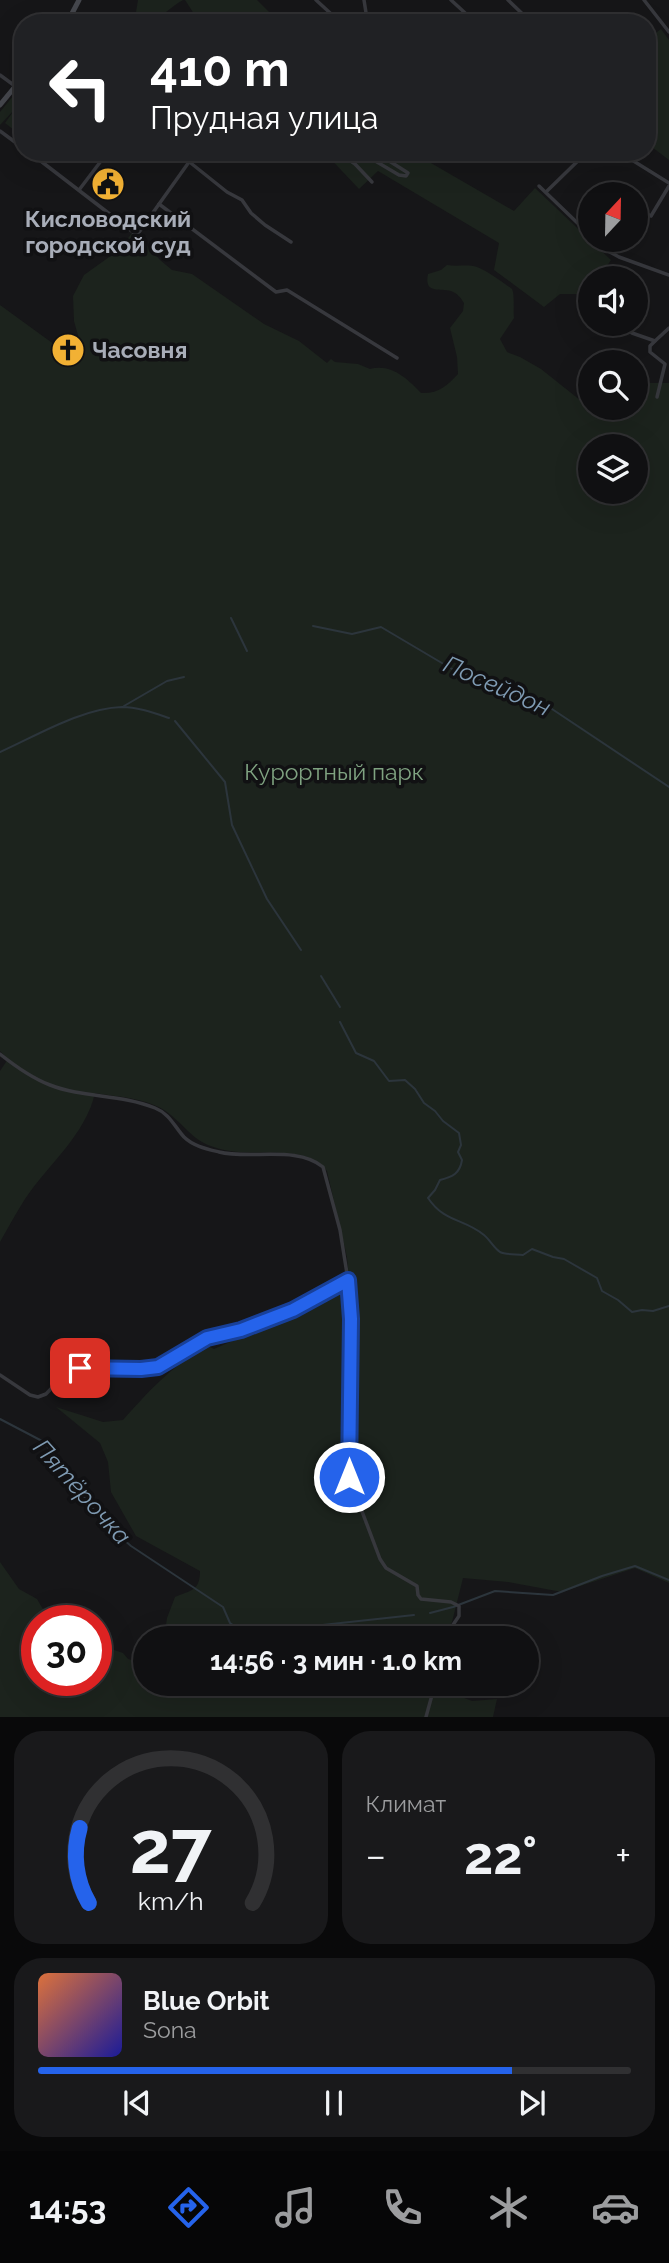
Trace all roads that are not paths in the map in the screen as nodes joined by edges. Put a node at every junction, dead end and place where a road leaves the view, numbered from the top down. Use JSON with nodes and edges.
{"nodes":[{"id":1,"x":317,"y":0,"type":"edge"},
{"id":2,"x":451,"y":0,"type":"edge"},
{"id":3,"x":508,"y":0,"type":"edge"},
{"id":4,"x":332,"y":14,"type":"edge"},
{"id":5,"x":466,"y":14,"type":"edge"},
{"id":6,"x":523,"y":14,"type":"edge"},
{"id":7,"x":656,"y":15,"type":"edge"},
{"id":8,"x":669,"y":18,"type":"edge"},
{"id":9,"x":662,"y":23,"type":"junction"},
{"id":10,"x":669,"y":32,"type":"edge"},
{"id":11,"x":14,"y":87,"type":"edge"},
{"id":12,"x":0,"y":105,"type":"edge"},
{"id":13,"x":41,"y":161,"type":"edge"},
{"id":14,"x":101,"y":161,"type":"dead end"},
{"id":15,"x":351,"y":161,"type":"edge"},
{"id":16,"x":375,"y":161,"type":"edge"},
{"id":17,"x":389,"y":161,"type":"edge"},
{"id":18,"x":578,"y":161,"type":"edge"},
{"id":19,"x":633,"y":161,"type":"edge"},
{"id":20,"x":190,"y":162,"type":"joint"},
{"id":21,"x":372,"y":182,"type":"dead end"},
{"id":22,"x":668,"y":183,"type":"edge"},
{"id":23,"x":539,"y":186,"type":"dead end"},
{"id":24,"x":79,"y":190,"type":"junction"},
{"id":25,"x":545,"y":192,"type":"junction"},
{"id":26,"x":159,"y":204,"type":"junction"},
{"id":27,"x":648,"y":214,"type":"edge"},
{"id":28,"x":578,"y":224,"type":"edge"},
{"id":29,"x":291,"y":242,"type":"dead end"},
{"id":30,"x":610,"y":252,"type":"edge"},
{"id":31,"x":669,"y":275,"type":"edge"},
{"id":32,"x":669,"y":327,"type":"edge"},
{"id":33,"x":641,"y":336,"type":"edge"},
{"id":34,"x":655,"y":341,"type":"junction"},
{"id":35,"x":397,"y":358,"type":"dead end"},
{"id":36,"x":663,"y":376,"type":"junction"},
{"id":37,"x":669,"y":378,"type":"edge"},
{"id":38,"x":657,"y":397,"type":"dead end"},
{"id":39,"x":0,"y":1054,"type":"edge"},
{"id":40,"x":348,"y":1280,"type":"junction"},
{"id":41,"x":0,"y":1375,"type":"edge"},
{"id":42,"x":453,"y":1626,"type":"edge"},
{"id":43,"x":432,"y":1696,"type":"edge"},
{"id":44,"x":426,"y":1717,"type":"edge"}],
"edges":[{"from":1,"to":4,"type":"street"},
{"from":2,"to":5,"type":"street"},
{"from":3,"to":6,"type":"street"},
{"from":7,"to":9,"type":"street"},
{"from":8,"to":9,"type":"street"},
{"from":9,"to":10,"type":"street"},
{"from":11,"to":12,"type":"main road"},
{"from":13,"to":24,"type":"street"},
{"from":14,"to":24,"type":"street"},
{"from":15,"to":21,"type":"street"},
{"from":16,"to":17,"type":"street"},
{"from":18,"to":25,"type":"street"},
{"from":19,"to":22,"type":"street"},
{"from":20,"to":26,"type":"street"},
{"from":20,"to":29,"type":"street"},
{"from":22,"to":27,"type":"street"},
{"from":23,"to":25,"type":"street"},
{"from":24,"to":26,"type":"street"},
{"from":25,"to":28,"type":"street"},
{"from":26,"to":35,"type":"street"},
{"from":30,"to":31,"type":"street"},
{"from":32,"to":34,"type":"street"},
{"from":33,"to":34,"type":"street"},
{"from":34,"to":36,"type":"street"},
{"from":36,"to":37,"type":"street"},
{"from":36,"to":38,"type":"street"},
{"from":39,"to":40,"type":"street"},
{"from":40,"to":41,"type":"street"},
{"from":40,"to":42,"type":"street"},
{"from":43,"to":44,"type":"street"}]}
